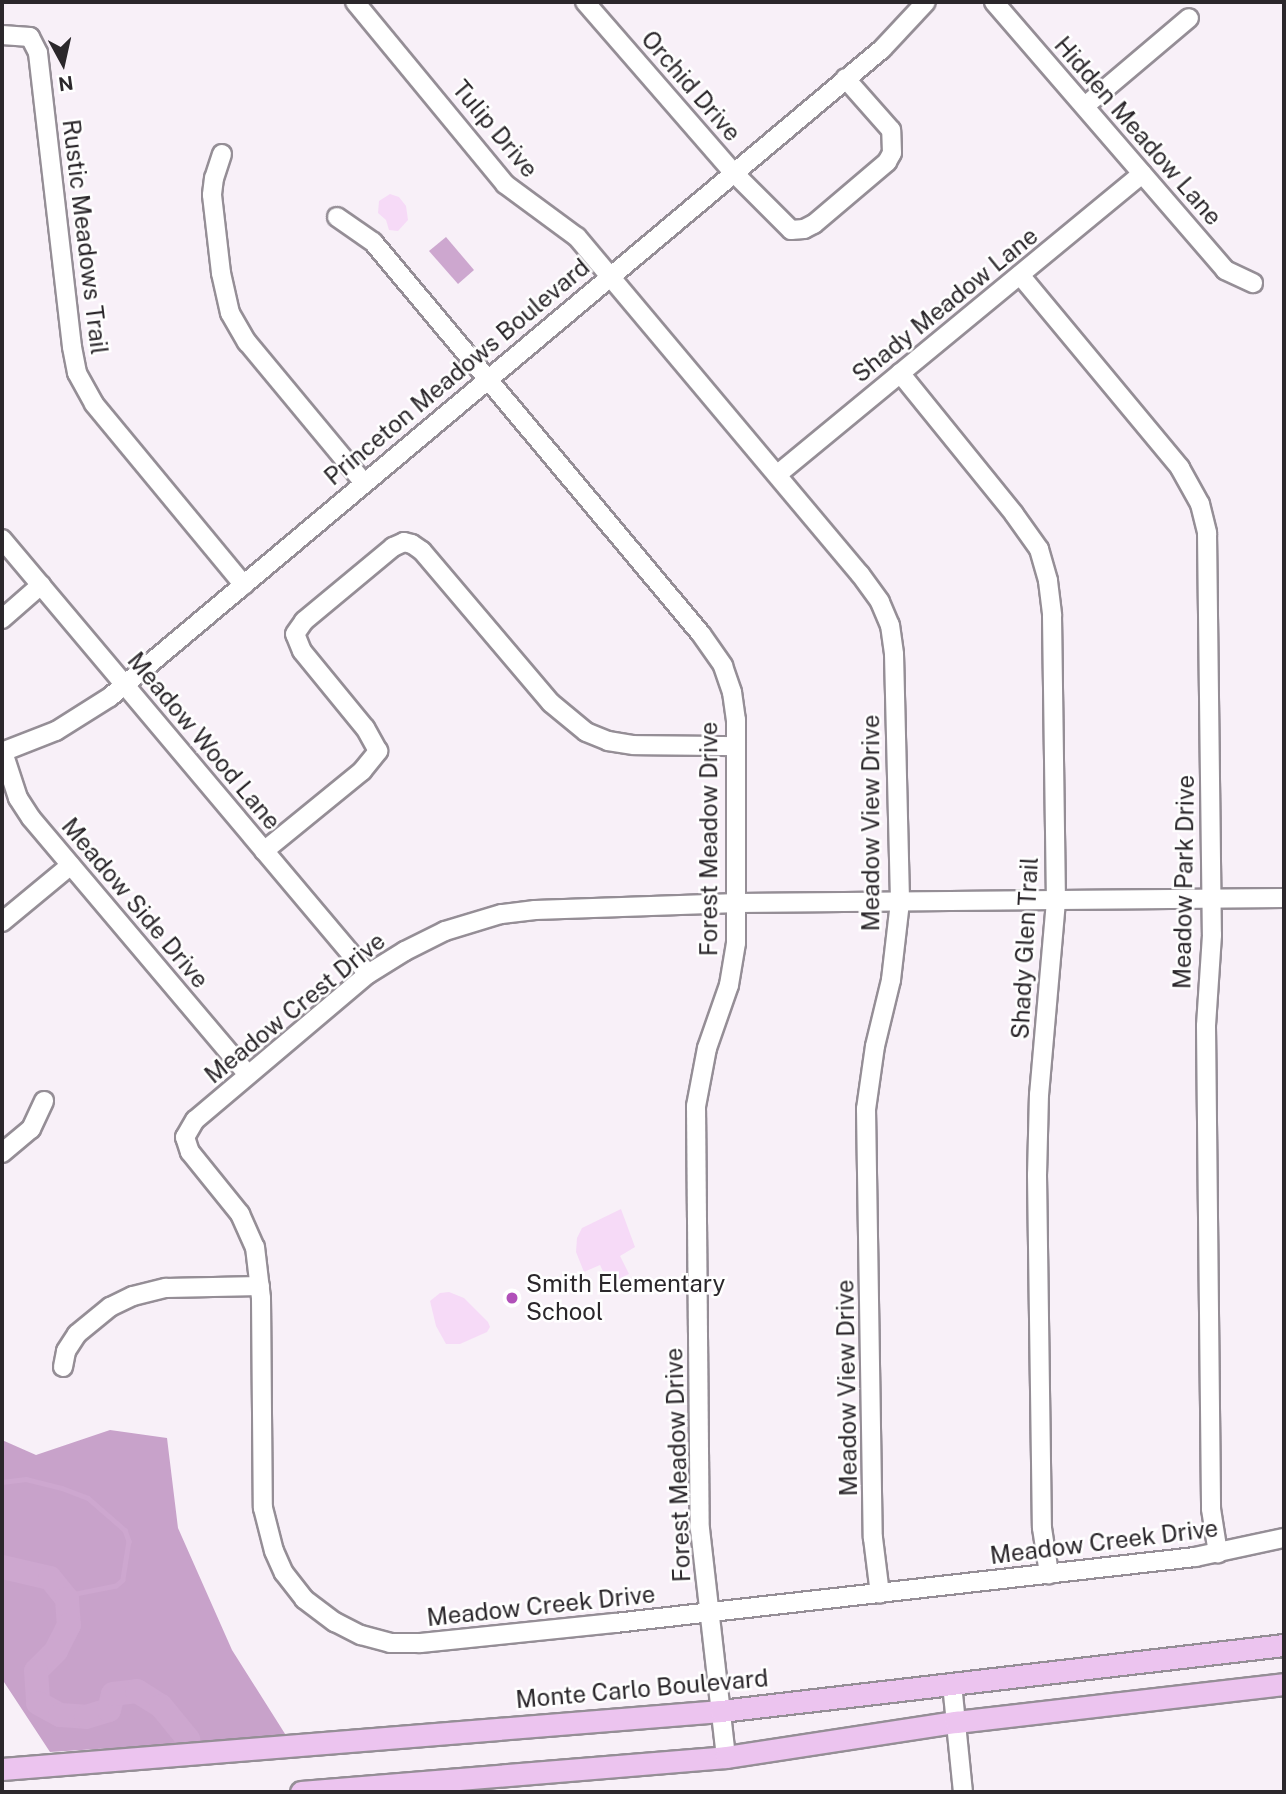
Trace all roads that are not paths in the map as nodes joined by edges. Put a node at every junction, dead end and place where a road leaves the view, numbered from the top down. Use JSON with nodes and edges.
{"nodes":[{"id":1,"x":355,"y":2,"type":"edge"},
{"id":2,"x":585,"y":2,"type":"edge"},
{"id":3,"x":926,"y":2,"type":"edge"},
{"id":4,"x":994,"y":2,"type":"edge"},
{"id":5,"x":1189,"y":18,"type":"dead end"},
{"id":6,"x":2,"y":34,"type":"edge"},
{"id":7,"x":845,"y":78,"type":"junction"},
{"id":8,"x":1084,"y":106,"type":"junction"},
{"id":9,"x":222,"y":154,"type":"dead end"},
{"id":10,"x":733,"y":172,"type":"junction"},
{"id":11,"x":1142,"y":174,"type":"junction"},
{"id":12,"x":337,"y":217,"type":"dead end"},
{"id":13,"x":609,"y":275,"type":"junction"},
{"id":14,"x":1020,"y":275,"type":"junction"},
{"id":15,"x":1253,"y":283,"type":"dead end"},
{"id":16,"x":900,"y":373,"type":"junction"},
{"id":17,"x":487,"y":380,"type":"junction"},
{"id":18,"x":778,"y":474,"type":"junction"},
{"id":19,"x":364,"y":483,"type":"junction"},
{"id":20,"x":2,"y":539,"type":"edge"},
{"id":21,"x":41,"y":585,"type":"junction"},
{"id":22,"x":244,"y":585,"type":"junction"},
{"id":23,"x":2,"y":619,"type":"edge"},
{"id":24,"x":124,"y":685,"type":"junction"},
{"id":25,"x":736,"y":746,"type":"junction"},
{"id":26,"x":2,"y":752,"type":"edge"},
{"id":27,"x":264,"y":851,"type":"junction"},
{"id":28,"x":71,"y":865,"type":"junction"},
{"id":29,"x":1284,"y":898,"type":"edge"},
{"id":30,"x":1211,"y":900,"type":"junction"},
{"id":31,"x":1055,"y":901,"type":"junction"},
{"id":32,"x":900,"y":902,"type":"junction"},
{"id":33,"x":738,"y":903,"type":"junction"},
{"id":34,"x":2,"y":922,"type":"edge"},
{"id":35,"x":368,"y":974,"type":"junction"},
{"id":36,"x":248,"y":1075,"type":"junction"},
{"id":37,"x":44,"y":1101,"type":"dead end"},
{"id":38,"x":185,"y":1138,"type":"joint"},
{"id":39,"x":2,"y":1153,"type":"edge"},
{"id":40,"x":260,"y":1286,"type":"junction"},
{"id":41,"x":63,"y":1367,"type":"dead end"},
{"id":42,"x":1284,"y":1538,"type":"edge"},
{"id":43,"x":1218,"y":1553,"type":"junction"},
{"id":44,"x":1049,"y":1574,"type":"junction"},
{"id":45,"x":880,"y":1594,"type":"junction"},
{"id":46,"x":709,"y":1612,"type":"junction"},
{"id":47,"x":1284,"y":1645,"type":"edge"},
{"id":48,"x":951,"y":1684,"type":"junction"},
{"id":49,"x":1284,"y":1684,"type":"edge"},
{"id":50,"x":721,"y":1710,"type":"junction"},
{"id":51,"x":956,"y":1722,"type":"junction"},
{"id":52,"x":726,"y":1757,"type":"junction"},
{"id":53,"x":2,"y":1769,"type":"edge"},
{"id":54,"x":301,"y":1792,"type":"edge"},
{"id":55,"x":963,"y":1792,"type":"edge"}],
"edges":[{"from":1,"to":13,"type":"street","name":"Tulip Drive"},
{"from":2,"to":10,"type":"street","name":"Orchid Drive"},
{"from":3,"to":7,"type":"street","name":"Princeton Meadows Boulevard"},
{"from":4,"to":8,"type":"street","name":"Hidden Meadow Lane"},
{"from":5,"to":8,"type":"street"},
{"from":6,"to":22,"type":"street","name":"Rustic Meadows Trail"},
{"from":7,"to":10,"type":"street","name":"Princeton Meadows Boulevard"},
{"from":7,"to":10,"type":"street","name":"Orchid Drive"},
{"from":8,"to":11,"type":"street","name":"Hidden Meadow Lane"},
{"from":9,"to":19,"type":"street"},
{"from":10,"to":13,"type":"street","name":"Princeton Meadows Boulevard"},
{"from":11,"to":14,"type":"street","name":"Shady Meadow Lane"},
{"from":11,"to":15,"type":"street","name":"Hidden Meadow Lane"},
{"from":12,"to":17,"type":"street","name":"Forest Meadow Drive"},
{"from":13,"to":17,"type":"street","name":"Princeton Meadows Boulevard"},
{"from":13,"to":18,"type":"street","name":"Meadow View Drive"},
{"from":14,"to":16,"type":"street","name":"Shady Meadow Lane"},
{"from":14,"to":30,"type":"street","name":"Meadow Park Drive"},
{"from":16,"to":18,"type":"street","name":"Shady Meadow Lane"},
{"from":16,"to":31,"type":"street","name":"Shady Glen Trail"},
{"from":17,"to":19,"type":"street","name":"Princeton Meadows Boulevard"},
{"from":17,"to":25,"type":"street","name":"Forest Meadow Drive"},
{"from":18,"to":32,"type":"street","name":"Meadow View Drive"},
{"from":19,"to":22,"type":"street","name":"Princeton Meadows Boulevard"},
{"from":20,"to":21,"type":"street","name":"Meadow Wood Lane"},
{"from":21,"to":23,"type":"street"},
{"from":21,"to":24,"type":"street","name":"Meadow Wood Lane"},
{"from":22,"to":24,"type":"street","name":"Princeton Meadows Boulevard"},
{"from":24,"to":26,"type":"street","name":"Princeton Meadows Boulevard"},
{"from":24,"to":27,"type":"street","name":"Meadow Wood Lane"},
{"from":25,"to":27,"type":"street"},
{"from":25,"to":33,"type":"street","name":"Forest Meadow Drive"},
{"from":26,"to":28,"type":"street","name":"Meadow Side Drive"},
{"from":27,"to":35,"type":"street","name":"Meadow Wood Lane"},
{"from":28,"to":34,"type":"street"},
{"from":28,"to":36,"type":"street","name":"Meadow Side Drive"},
{"from":29,"to":30,"type":"street","name":"Meadow Crest Drive"},
{"from":30,"to":31,"type":"street","name":"Meadow Crest Drive"},
{"from":30,"to":43,"type":"street","name":"Meadow Park Drive"},
{"from":31,"to":32,"type":"street","name":"Meadow Crest Drive"},
{"from":31,"to":44,"type":"street","name":"Shady Glen Trail"},
{"from":32,"to":33,"type":"street","name":"Meadow Crest Drive"},
{"from":32,"to":45,"type":"street","name":"Meadow View Drive"},
{"from":33,"to":35,"type":"street","name":"Meadow Crest Drive"},
{"from":33,"to":46,"type":"street","name":"Forest Meadow Drive"},
{"from":35,"to":36,"type":"street","name":"Meadow Crest Drive"},
{"from":36,"to":38,"type":"street","name":"Meadow Crest Drive"},
{"from":37,"to":39,"type":"street"},
{"from":38,"to":40,"type":"street","name":"Meadow Creek Drive"},
{"from":40,"to":41,"type":"street"},
{"from":40,"to":46,"type":"street","name":"Meadow Creek Drive"},
{"from":42,"to":43,"type":"street","name":"Meadow Creek Drive"},
{"from":43,"to":44,"type":"street","name":"Meadow Creek Drive"},
{"from":44,"to":45,"type":"street","name":"Meadow Creek Drive"},
{"from":45,"to":46,"type":"street","name":"Meadow Creek Drive"},
{"from":46,"to":50,"type":"street","name":"Forest Meadow Drive"},
{"from":47,"to":48,"type":"main road","name":"Monte Carlo Boulevard"},
{"from":48,"to":50,"type":"main road","name":"Monte Carlo Boulevard"},
{"from":48,"to":51,"type":"street"},
{"from":49,"to":51,"type":"main road"},
{"from":50,"to":52,"type":"street","name":"Forest Meadow Drive"},
{"from":50,"to":53,"type":"main road","name":"Monte Carlo Boulevard"},
{"from":51,"to":52,"type":"main road"},
{"from":51,"to":55,"type":"street"},
{"from":52,"to":54,"type":"main road"}]}
